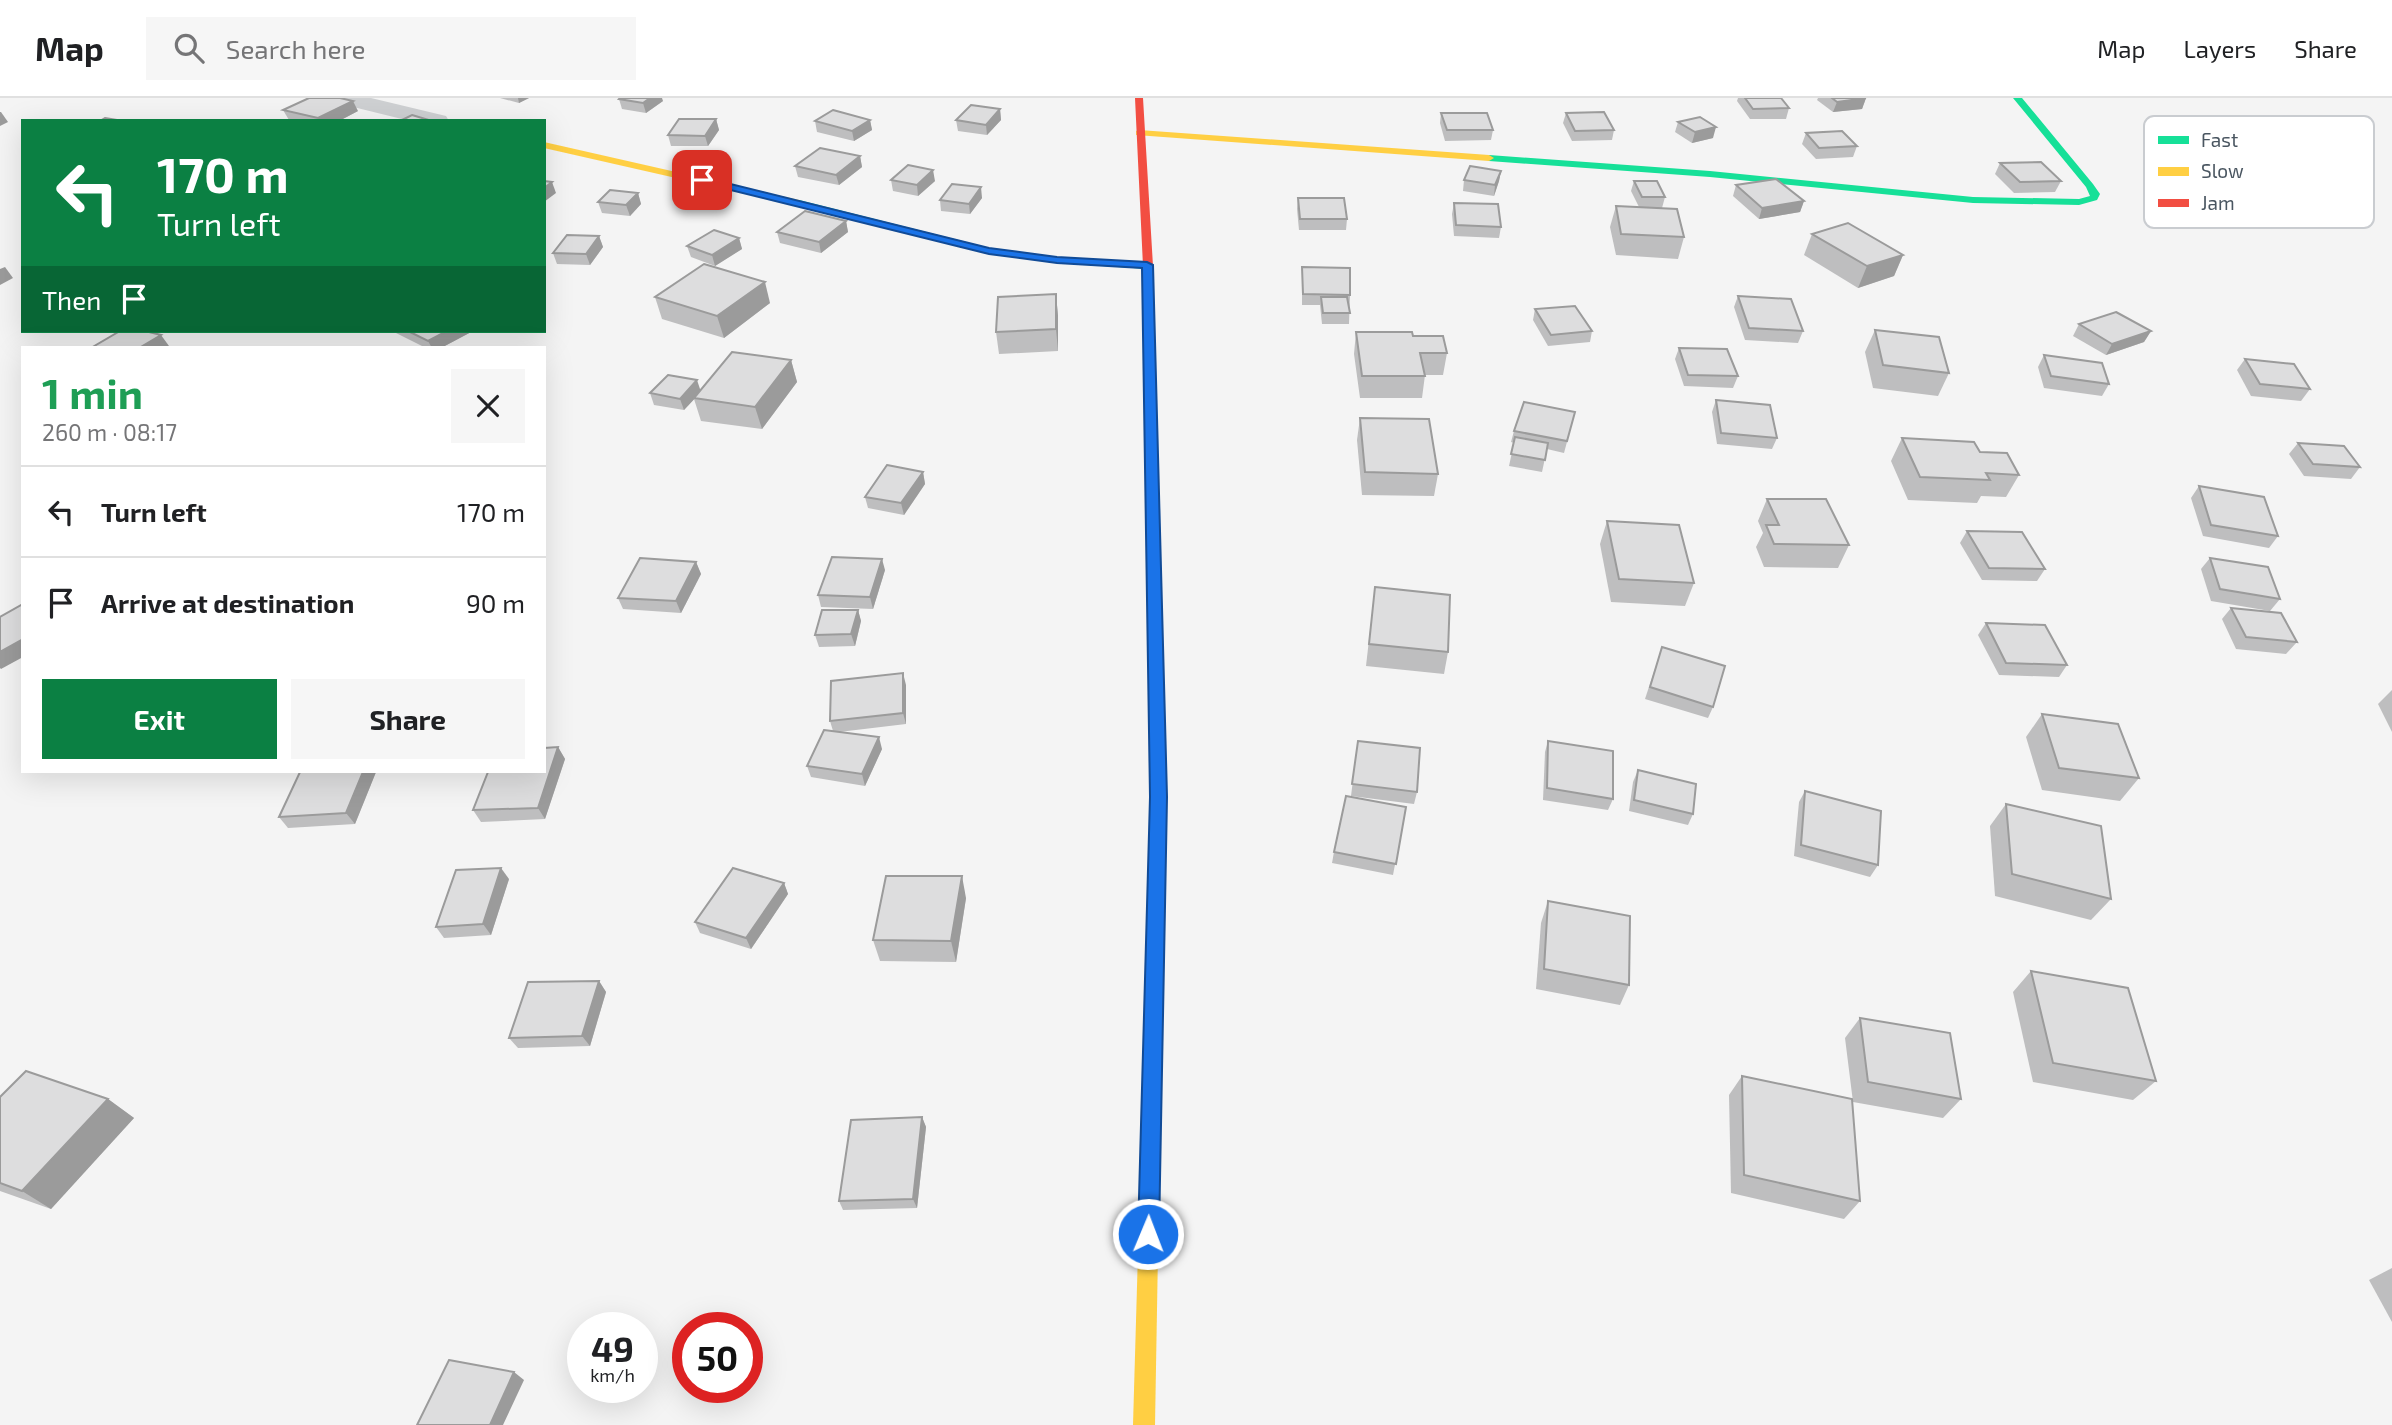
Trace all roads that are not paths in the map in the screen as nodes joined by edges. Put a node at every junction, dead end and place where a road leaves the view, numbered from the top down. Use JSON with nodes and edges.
{"nodes":[{"id":1,"x":345,"y":98,"type":"edge"},
{"id":2,"x":1139,"y":98,"type":"edge"},
{"id":3,"x":2017,"y":98,"type":"edge"},
{"id":4,"x":430,"y":119,"type":"edge"},
{"id":5,"x":1139,"y":133,"type":"junction"},
{"id":6,"x":546,"y":145,"type":"edge"},
{"id":7,"x":1147,"y":265,"type":"junction"},
{"id":8,"x":1144,"y":1425,"type":"edge"}],
"edges":[{"from":1,"to":4,"type":"street"},
{"from":2,"to":5,"type":"street"},
{"from":3,"to":5,"type":"street"},
{"from":5,"to":7,"type":"street"},
{"from":6,"to":7,"type":"street"},
{"from":7,"to":8,"type":"street"}]}
